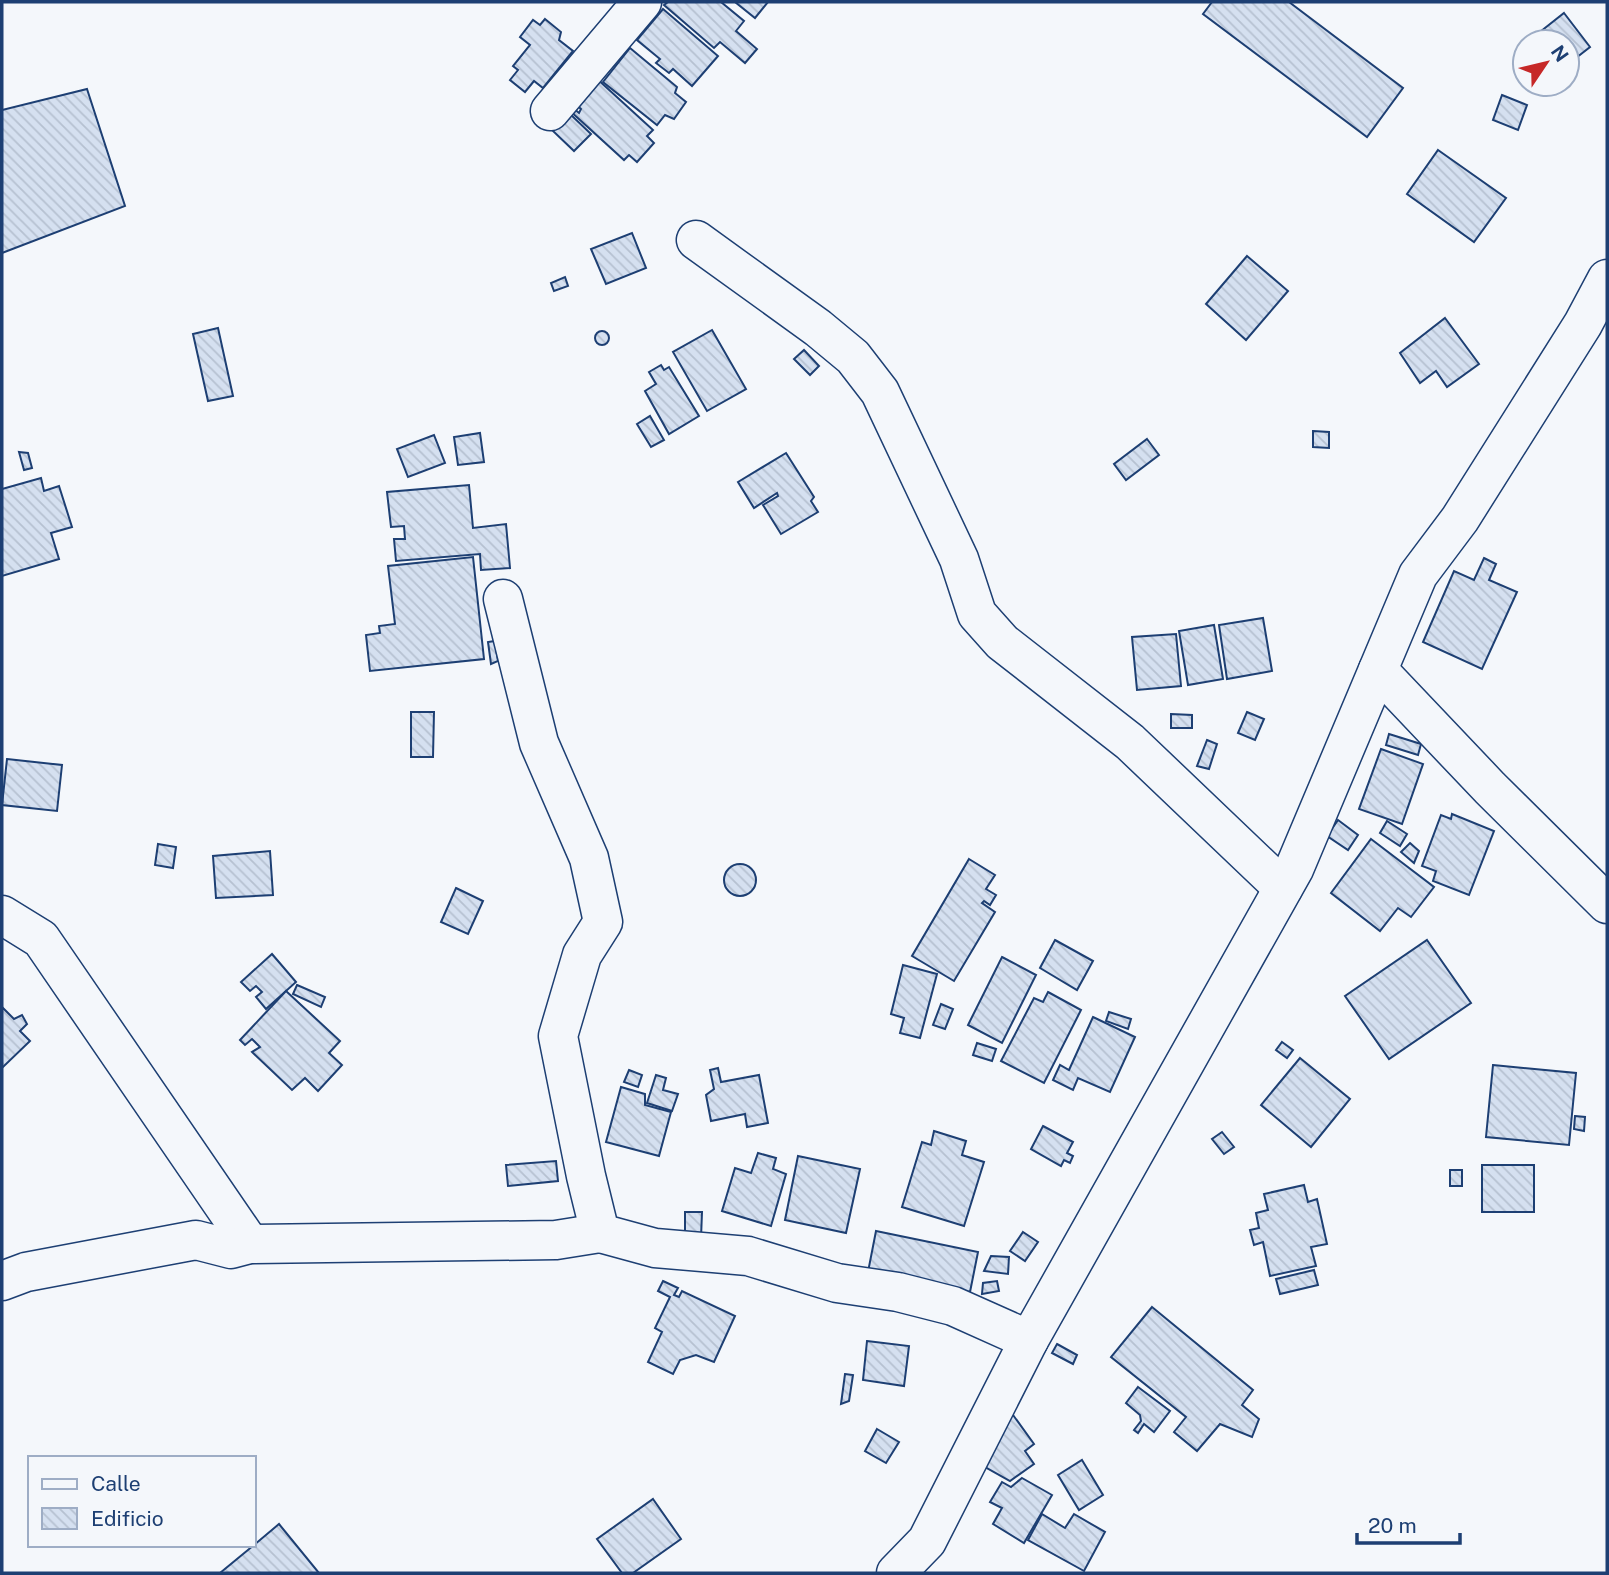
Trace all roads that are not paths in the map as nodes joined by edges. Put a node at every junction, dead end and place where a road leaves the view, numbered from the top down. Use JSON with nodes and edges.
{"nodes":[{"id":1,"x":642,"y":2,"type":"edge"},
{"id":2,"x":550,"y":111,"type":"dead end"},
{"id":3,"x":696,"y":240,"type":"dead end"},
{"id":4,"x":1607,"y":279,"type":"edge"},
{"id":5,"x":503,"y":599,"type":"dead end"},
{"id":6,"x":1378,"y":670,"type":"junction"},
{"id":7,"x":1283,"y":888,"type":"junction"},
{"id":8,"x":1607,"y":904,"type":"edge"},
{"id":9,"x":2,"y":915,"type":"edge"},
{"id":10,"x":600,"y":1233,"type":"junction"},
{"id":11,"x":250,"y":1244,"type":"junction"},
{"id":12,"x":2,"y":1281,"type":"edge"},
{"id":13,"x":1029,"y":1340,"type":"junction"},
{"id":14,"x":896,"y":1573,"type":"edge"}],
"edges":[{"from":1,"to":2,"type":"street"},
{"from":3,"to":7,"type":"street"},
{"from":4,"to":6,"type":"street"},
{"from":5,"to":10,"type":"street"},
{"from":6,"to":7,"type":"street"},
{"from":6,"to":8,"type":"street"},
{"from":7,"to":13,"type":"street"},
{"from":9,"to":11,"type":"street"},
{"from":10,"to":11,"type":"street"},
{"from":10,"to":13,"type":"street"},
{"from":11,"to":12,"type":"street"},
{"from":13,"to":14,"type":"street"}]}
